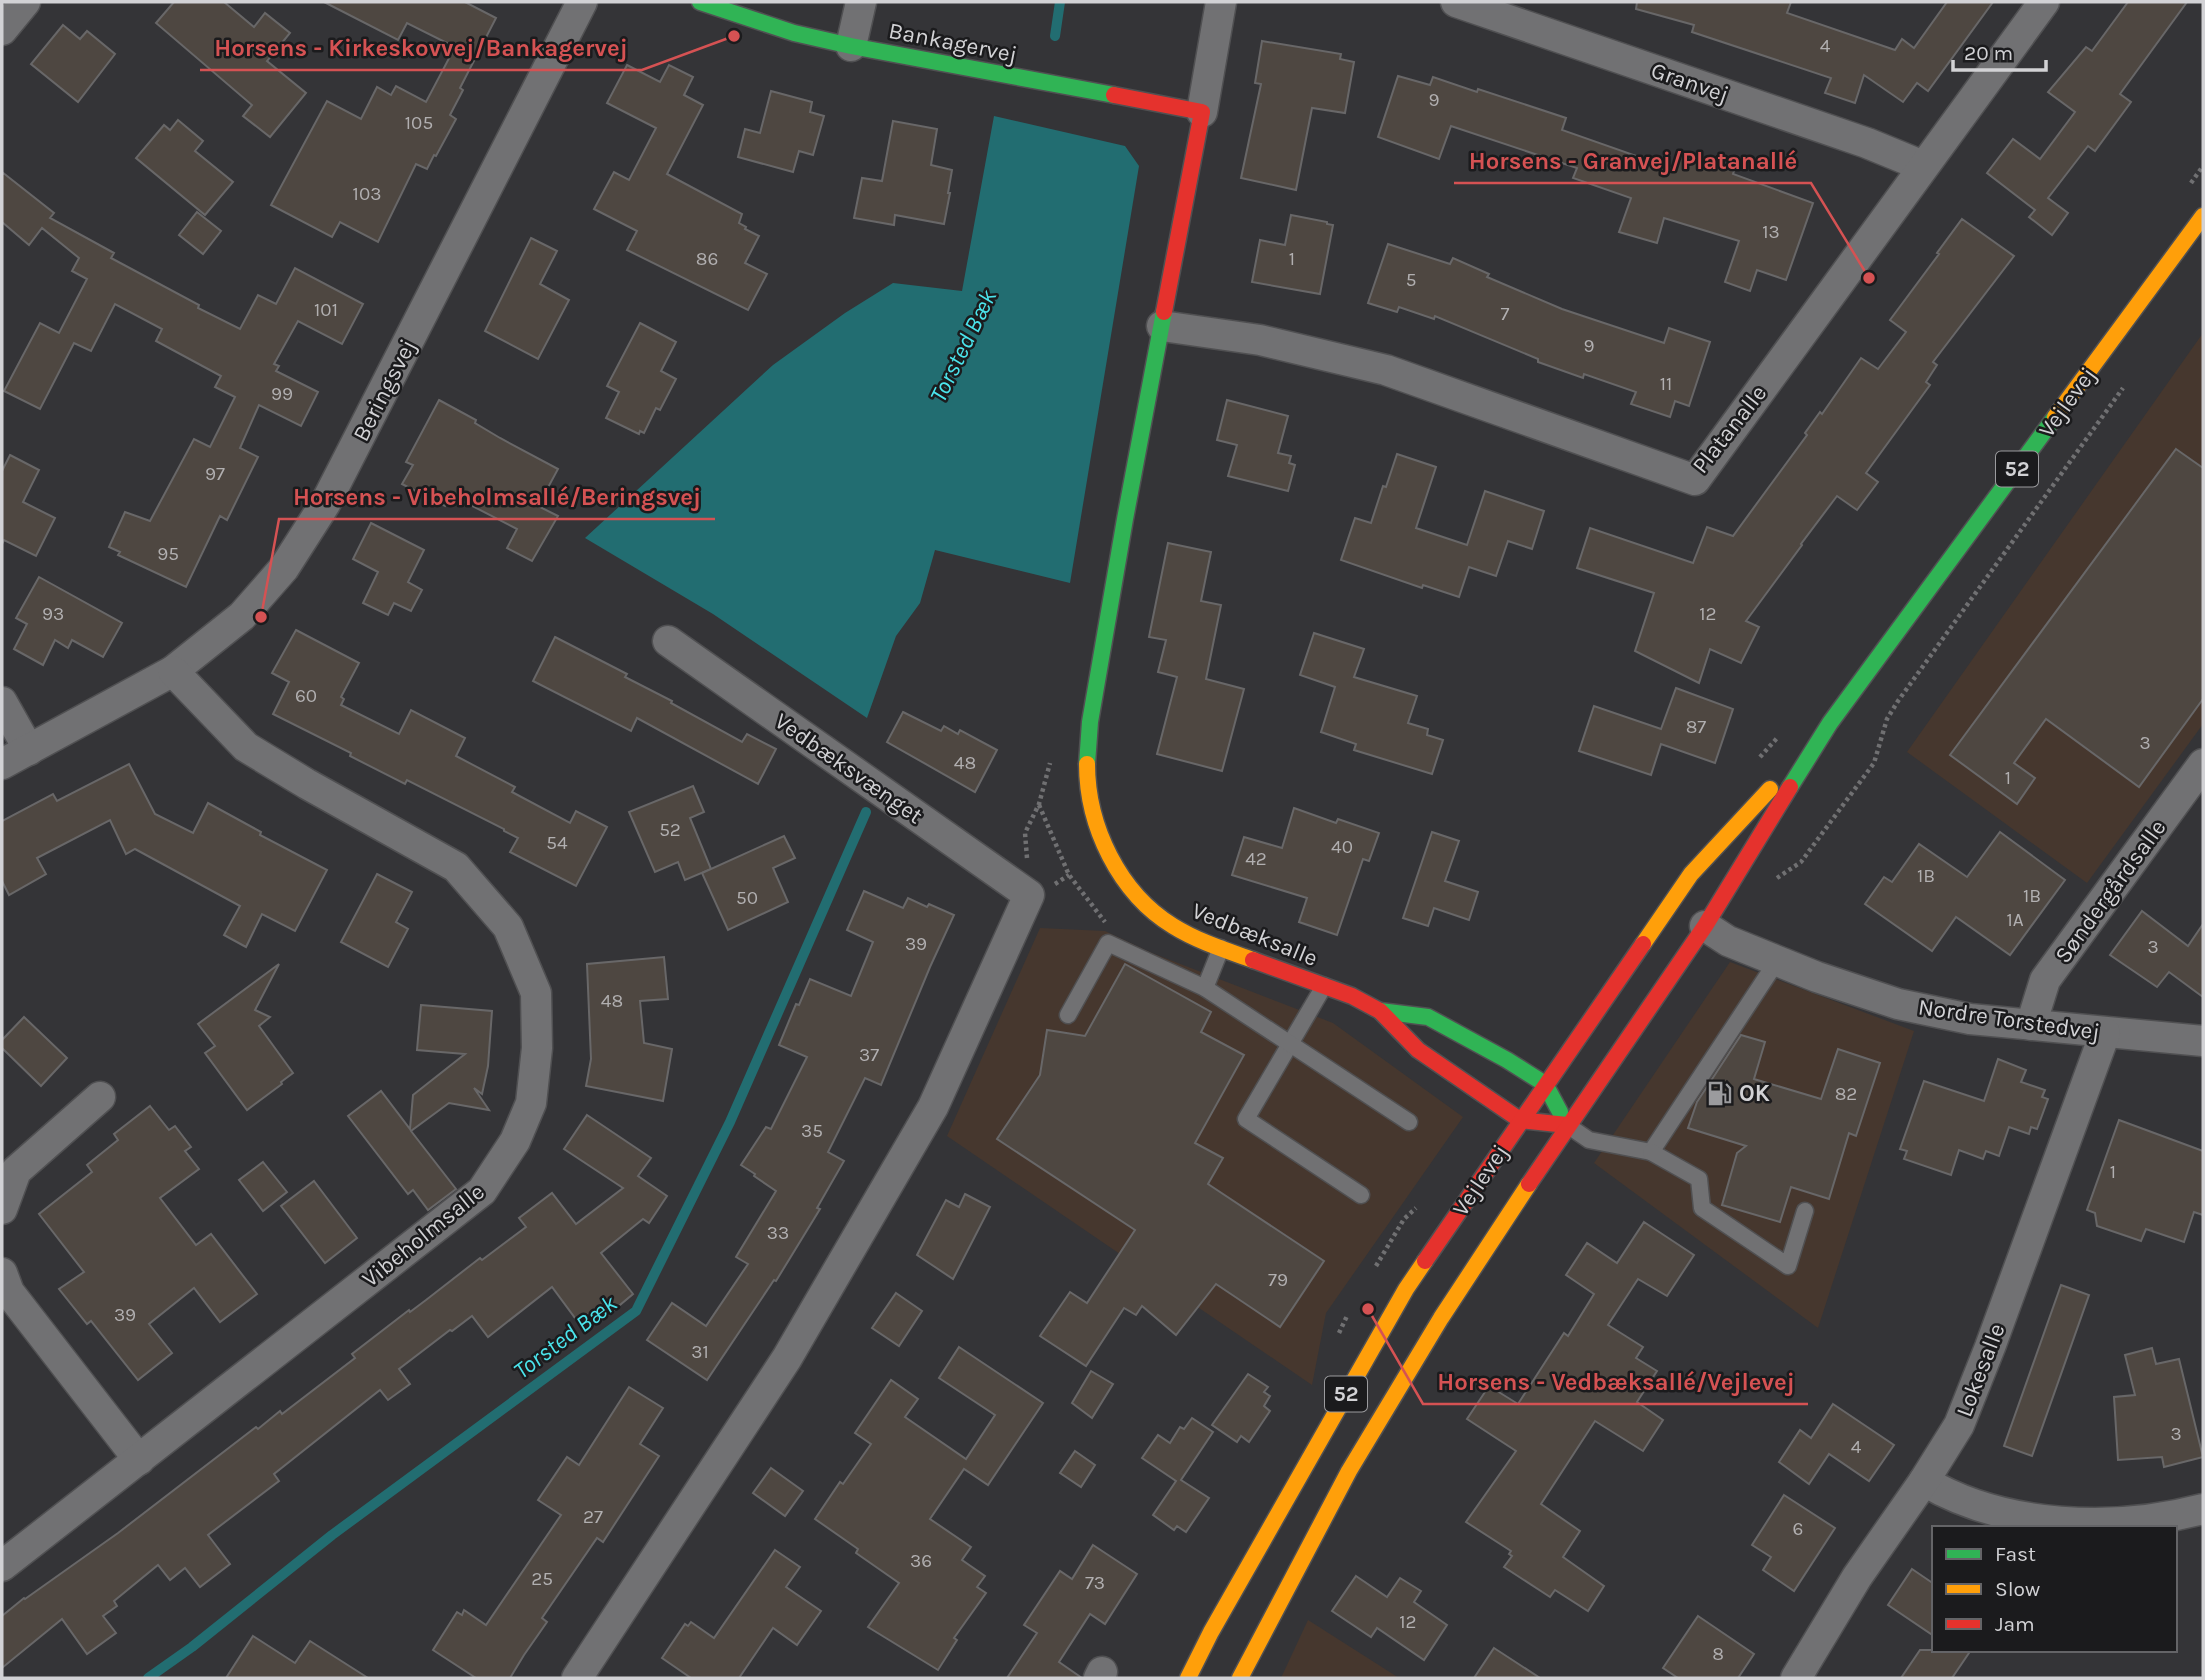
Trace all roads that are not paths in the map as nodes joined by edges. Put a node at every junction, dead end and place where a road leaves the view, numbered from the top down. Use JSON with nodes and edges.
{"nodes":[{"id":1,"x":25,"y":2,"type":"edge"},
{"id":2,"x":582,"y":2,"type":"edge"},
{"id":3,"x":700,"y":2,"type":"edge"},
{"id":4,"x":861,"y":2,"type":"edge"},
{"id":5,"x":1221,"y":2,"type":"edge"},
{"id":6,"x":1456,"y":2,"type":"edge"},
{"id":7,"x":2044,"y":2,"type":"edge"},
{"id":8,"x":2,"y":30,"type":"edge"},
{"id":9,"x":851,"y":46,"type":"junction"},
{"id":10,"x":1202,"y":112,"type":"junction"},
{"id":11,"x":1923,"y":166,"type":"junction"},
{"id":12,"x":2203,"y":216,"type":"edge"},
{"id":13,"x":1161,"y":326,"type":"junction"},
{"id":14,"x":668,"y":641,"type":"dead end"},
{"id":15,"x":173,"y":671,"type":"junction"},
{"id":16,"x":2,"y":702,"type":"edge"},
{"id":17,"x":1830,"y":723,"type":"junction"},
{"id":18,"x":29,"y":750,"type":"junction"},
{"id":19,"x":2,"y":764,"type":"edge"},
{"id":20,"x":2203,"y":764,"type":"edge"},
{"id":21,"x":1705,"y":926,"type":"junction"},
{"id":22,"x":1222,"y":948,"type":"junction"},
{"id":23,"x":1777,"y":961,"type":"junction"},
{"id":24,"x":1324,"y":986,"type":"junction"},
{"id":25,"x":1205,"y":988,"type":"junction"},
{"id":26,"x":1380,"y":1011,"type":"junction"},
{"id":27,"x":1068,"y":1015,"type":"dead end"},
{"id":28,"x":2031,"y":1025,"type":"junction"},
{"id":29,"x":2105,"y":1033,"type":"junction"},
{"id":30,"x":2203,"y":1041,"type":"edge"},
{"id":31,"x":1290,"y":1043,"type":"junction"},
{"id":32,"x":1545,"y":1084,"type":"junction"},
{"id":33,"x":100,"y":1097,"type":"dead end"},
{"id":34,"x":1520,"y":1120,"type":"junction"},
{"id":35,"x":1409,"y":1122,"type":"dead end"},
{"id":36,"x":1567,"y":1125,"type":"junction"},
{"id":37,"x":1651,"y":1152,"type":"junction"},
{"id":38,"x":1361,"y":1195,"type":"dead end"},
{"id":39,"x":2,"y":1209,"type":"edge"},
{"id":40,"x":1805,"y":1211,"type":"dead end"},
{"id":41,"x":2,"y":1273,"type":"edge"},
{"id":42,"x":139,"y":1460,"type":"junction"},
{"id":43,"x":1924,"y":1480,"type":"junction"},
{"id":44,"x":2203,"y":1509,"type":"edge"},
{"id":45,"x":2,"y":1566,"type":"edge"},
{"id":46,"x":577,"y":1678,"type":"edge"},
{"id":47,"x":1188,"y":1678,"type":"edge"},
{"id":48,"x":1240,"y":1678,"type":"edge"},
{"id":49,"x":1796,"y":1678,"type":"edge"}],
"edges":[{"from":1,"to":8,"type":"street"},
{"from":2,"to":15,"type":"street","name":"Beringsvej"},
{"from":3,"to":9,"type":"main road","name":"Bankagervej"},
{"from":4,"to":9,"type":"street"},
{"from":5,"to":10,"type":"street"},
{"from":6,"to":11,"type":"street","name":"Granvej"},
{"from":7,"to":11,"type":"street","name":"Platanalle"},
{"from":9,"to":10,"type":"main road","name":"Bankagervej"},
{"from":10,"to":13,"type":"main road","name":"Vedbæksalle"},
{"from":11,"to":13,"type":"street","name":"Platanalle"},
{"from":12,"to":17,"type":"main road","name":"Vejlevej","number":"52"},
{"from":13,"to":22,"type":"main road","name":"Vedbæksalle"},
{"from":14,"to":46,"type":"street","name":"Vedbæksvænget"},
{"from":15,"to":18,"type":"street","name":"Beringsvej"},
{"from":15,"to":42,"type":"street","name":"Vibeholmsalle"},
{"from":16,"to":18,"type":"street"},
{"from":17,"to":21,"type":"main road","name":"Vejlevej","number":"52"},
{"from":17,"to":32,"type":"main road","name":"Vejlevej","number":"52"},
{"from":18,"to":19,"type":"street","name":"Beringsvej"},
{"from":20,"to":28,"type":"street","name":"Søndergårdsalle"},
{"from":21,"to":23,"type":"street","name":"Nordre Torstedvej"},
{"from":21,"to":36,"type":"main road","name":"Vejlevej","number":"52"},
{"from":22,"to":24,"type":"main road","name":"Vedbæksalle"},
{"from":22,"to":25,"type":"lane"},
{"from":23,"to":28,"type":"street","name":"Nordre Torstedvej"},
{"from":23,"to":37,"type":"lane"},
{"from":24,"to":26,"type":"main road","name":"Vedbæksalle"},
{"from":24,"to":31,"type":"lane"},
{"from":25,"to":27,"type":"lane"},
{"from":25,"to":31,"type":"lane"},
{"from":26,"to":32,"type":"main road","name":"Vedbæksalle"},
{"from":26,"to":34,"type":"main road","name":"Vedbæksalle"},
{"from":28,"to":29,"type":"street","name":"Nordre Torstedvej"},
{"from":29,"to":30,"type":"street","name":"Nordre Torstedvej"},
{"from":29,"to":43,"type":"street","name":"Lokesalle"},
{"from":31,"to":35,"type":"lane"},
{"from":31,"to":38,"type":"lane"},
{"from":32,"to":34,"type":"main road","name":"Vejlevej","number":"52"},
{"from":32,"to":36,"type":"main road","name":"Vedbæksalle"},
{"from":33,"to":39,"type":"street"},
{"from":34,"to":36,"type":"main road","name":"Vedbæksalle"},
{"from":34,"to":47,"type":"main road","name":"Vejlevej","number":"52"},
{"from":36,"to":37,"type":"lane"},
{"from":36,"to":48,"type":"main road","name":"Vejlevej","number":"52"},
{"from":37,"to":40,"type":"lane"},
{"from":41,"to":42,"type":"street"},
{"from":42,"to":45,"type":"street","name":"Vibeholmsalle"},
{"from":43,"to":44,"type":"street"},
{"from":43,"to":49,"type":"street","name":"Lokesalle"}]}
